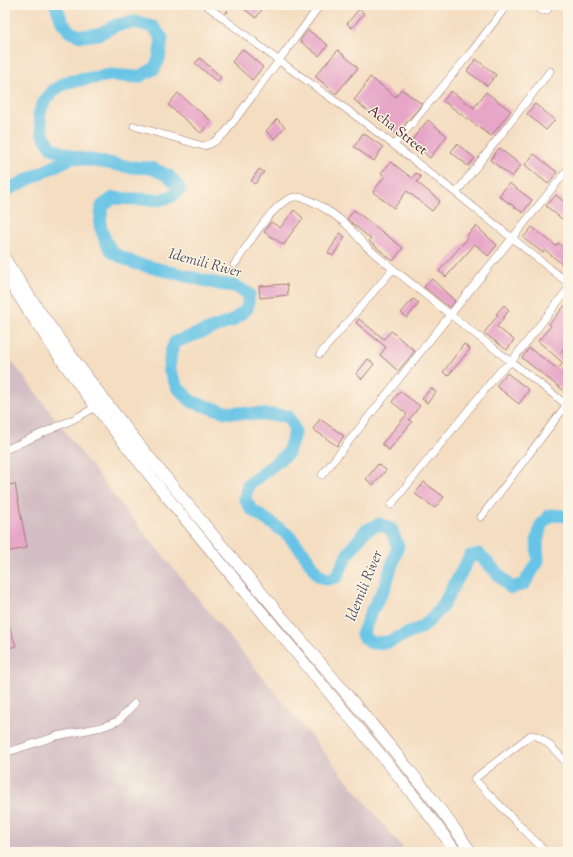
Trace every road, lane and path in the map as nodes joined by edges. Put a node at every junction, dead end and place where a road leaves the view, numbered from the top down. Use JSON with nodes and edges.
{"nodes":[{"id":1,"x":206,"y":5,"type":"edge"},
{"id":2,"x":232,"y":5,"type":"edge"},
{"id":3,"x":320,"y":5,"type":"edge"},
{"id":4,"x":506,"y":5,"type":"edge"},
{"id":5,"x":534,"y":5,"type":"edge"},
{"id":6,"x":551,"y":5,"type":"edge"},
{"id":7,"x":222,"y":17,"type":"junction"},
{"id":8,"x":278,"y":60,"type":"junction"},
{"id":9,"x":550,"y":71,"type":"dead end"},
{"id":10,"x":134,"y":126,"type":"dead end"},
{"id":11,"x":394,"y":145,"type":"junction"},
{"id":12,"x":568,"y":169,"type":"edge"},
{"id":13,"x":456,"y":193,"type":"junction"},
{"id":14,"x":512,"y":238,"type":"junction"},
{"id":15,"x":5,"y":259,"type":"edge"},
{"id":16,"x":234,"y":266,"type":"dead end"},
{"id":17,"x":393,"y":269,"type":"junction"},
{"id":18,"x":5,"y":275,"type":"edge"},
{"id":19,"x":568,"y":283,"type":"edge"},
{"id":20,"x":568,"y":289,"type":"edge"},
{"id":21,"x":450,"y":315,"type":"junction"},
{"id":22,"x":320,"y":354,"type":"dead end"},
{"id":23,"x":511,"y":362,"type":"junction"},
{"id":24,"x":568,"y":404,"type":"edge"},
{"id":25,"x":96,"y":407,"type":"junction"},
{"id":26,"x":5,"y":450,"type":"edge"},
{"id":27,"x":322,"y":475,"type":"dead end"},
{"id":28,"x":391,"y":505,"type":"dead end"},
{"id":29,"x":480,"y":517,"type":"dead end"},
{"id":30,"x":136,"y":704,"type":"dead end"},
{"id":31,"x":5,"y":753,"type":"edge"},
{"id":32,"x":568,"y":764,"type":"edge"},
{"id":33,"x":456,"y":852,"type":"edge"},
{"id":34,"x":472,"y":852,"type":"edge"},
{"id":35,"x":546,"y":852,"type":"edge"}],
"edges":[{"from":1,"to":7,"type":"street","name":"Acha Street"},
{"from":2,"to":7,"type":"path"},
{"from":3,"to":8,"type":"street"},
{"from":4,"to":11,"type":"street"},
{"from":5,"to":6,"type":"street"},
{"from":7,"to":8,"type":"street","name":"Acha Street"},
{"from":8,"to":10,"type":"street"},
{"from":8,"to":11,"type":"street","name":"Acha Street"},
{"from":9,"to":13,"type":"street"},
{"from":11,"to":13,"type":"street","name":"Acha Street"},
{"from":12,"to":14,"type":"street"},
{"from":13,"to":14,"type":"street","name":"Acha Street"},
{"from":14,"to":19,"type":"street","name":"Acha Street"},
{"from":14,"to":21,"type":"street"},
{"from":15,"to":34,"type":"highway"},
{"from":16,"to":17,"type":"street"},
{"from":17,"to":21,"type":"street"},
{"from":17,"to":22,"type":"street"},
{"from":18,"to":25,"type":"highway"},
{"from":20,"to":23,"type":"street"},
{"from":21,"to":23,"type":"street"},
{"from":21,"to":27,"type":"street"},
{"from":23,"to":24,"type":"street"},
{"from":23,"to":28,"type":"street"},
{"from":24,"to":29,"type":"street"},
{"from":25,"to":26,"type":"street"},
{"from":25,"to":33,"type":"highway"},
{"from":30,"to":31,"type":"street"},
{"from":32,"to":35,"type":"street"}]}
